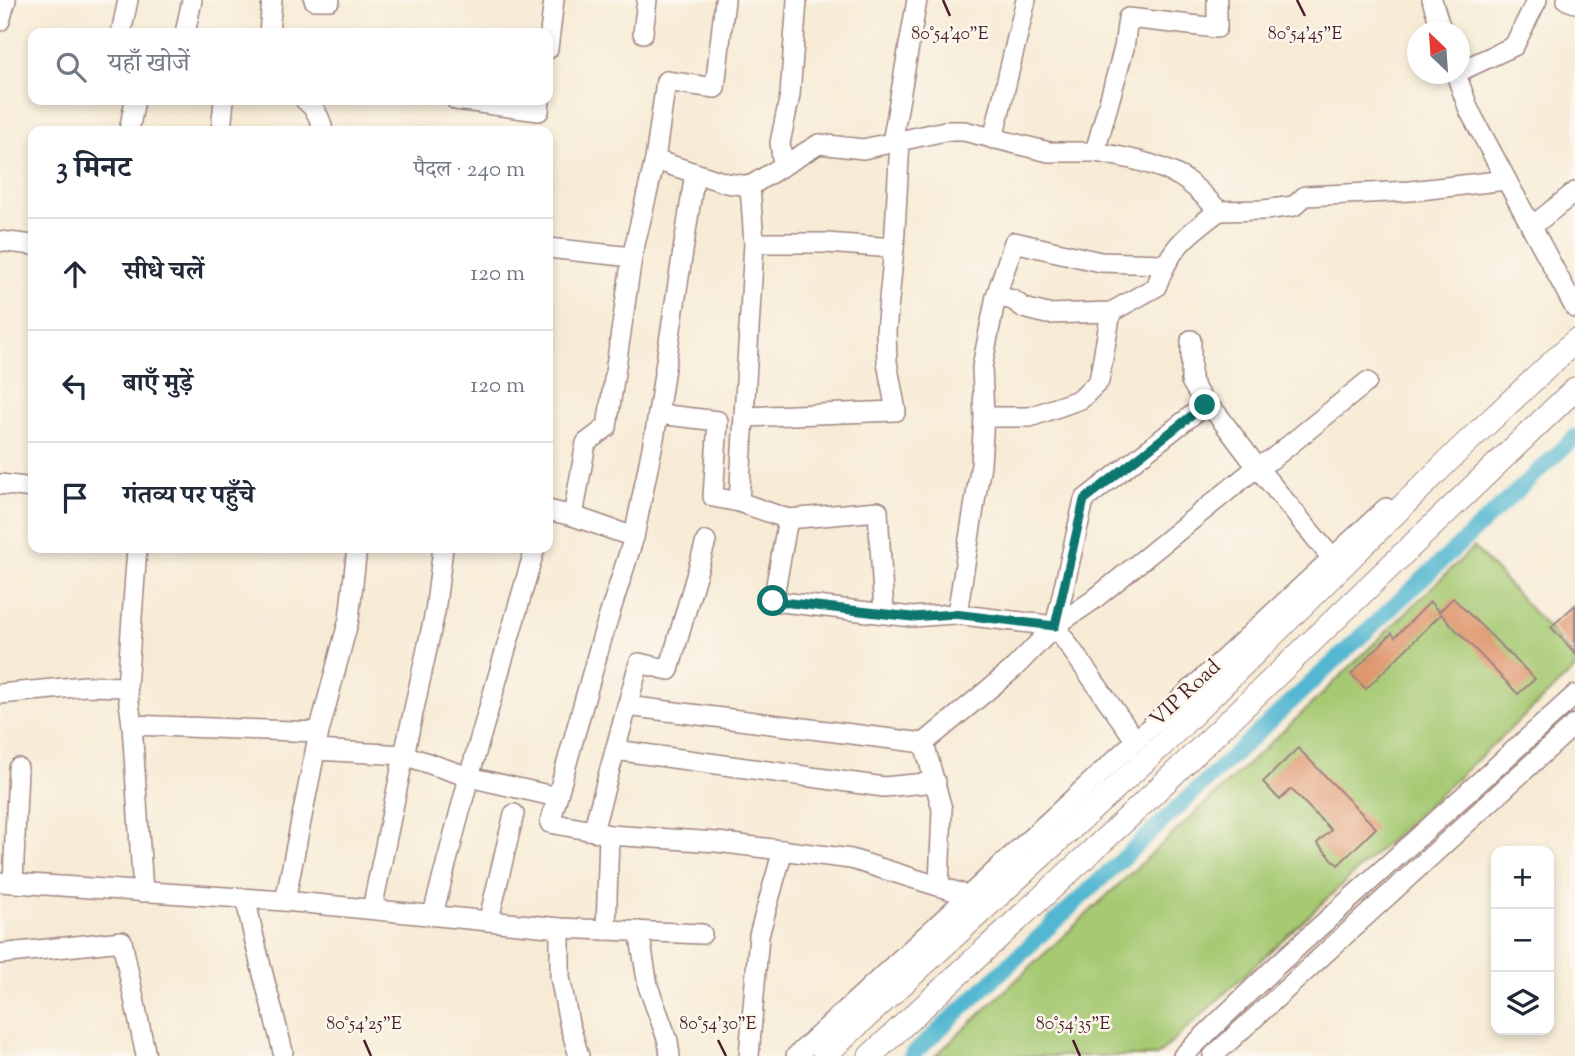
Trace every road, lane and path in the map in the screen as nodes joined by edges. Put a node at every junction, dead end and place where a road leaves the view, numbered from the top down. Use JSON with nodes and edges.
{"nodes":[{"id":1,"x":6,"y":0,"type":"edge"},
{"id":2,"x":128,"y":0,"type":"edge"},
{"id":3,"x":192,"y":0,"type":"edge"},
{"id":4,"x":272,"y":0,"type":"edge"},
{"id":5,"x":314,"y":0,"type":"edge"},
{"id":6,"x":330,"y":0,"type":"edge"},
{"id":7,"x":554,"y":0,"type":"edge"},
{"id":8,"x":647,"y":0,"type":"edge"},
{"id":9,"x":725,"y":0,"type":"edge"},
{"id":10,"x":797,"y":0,"type":"edge"},
{"id":11,"x":917,"y":0,"type":"edge"},
{"id":12,"x":1026,"y":0,"type":"edge"},
{"id":13,"x":1217,"y":0,"type":"edge"},
{"id":14,"x":1432,"y":0,"type":"edge"},
{"id":15,"x":1537,"y":0,"type":"edge"},
{"id":16,"x":1567,"y":0,"type":"edge"},
{"id":17,"x":1575,"y":3,"type":"edge"},
{"id":18,"x":0,"y":21,"type":"edge"},
{"id":19,"x":1439,"y":21,"type":"edge"},
{"id":20,"x":122,"y":28,"type":"edge"},
{"id":21,"x":186,"y":28,"type":"edge"},
{"id":22,"x":269,"y":28,"type":"edge"},
{"id":23,"x":551,"y":28,"type":"edge"},
{"id":24,"x":643,"y":33,"type":"dead end"},
{"id":25,"x":1470,"y":66,"type":"edge"},
{"id":26,"x":1461,"y":84,"type":"edge"},
{"id":27,"x":134,"y":105,"type":"edge"},
{"id":28,"x":224,"y":105,"type":"edge"},
{"id":29,"x":311,"y":105,"type":"edge"},
{"id":30,"x":494,"y":105,"type":"edge"},
{"id":31,"x":540,"y":105,"type":"edge"},
{"id":32,"x":130,"y":126,"type":"edge"},
{"id":33,"x":221,"y":126,"type":"edge"},
{"id":34,"x":322,"y":126,"type":"edge"},
{"id":35,"x":993,"y":139,"type":"junction"},
{"id":36,"x":896,"y":142,"type":"junction"},
{"id":37,"x":1096,"y":152,"type":"junction"},
{"id":38,"x":655,"y":160,"type":"junction"},
{"id":39,"x":783,"y":165,"type":"junction"},
{"id":40,"x":695,"y":173,"type":"junction"},
{"id":41,"x":1506,"y":180,"type":"junction"},
{"id":42,"x":750,"y":186,"type":"junction"},
{"id":43,"x":1575,"y":192,"type":"edge"},
{"id":44,"x":1219,"y":211,"type":"junction"},
{"id":45,"x":1531,"y":227,"type":"junction"},
{"id":46,"x":0,"y":241,"type":"edge"},
{"id":47,"x":754,"y":243,"type":"junction"},
{"id":48,"x":28,"y":244,"type":"edge"},
{"id":49,"x":894,"y":247,"type":"junction"},
{"id":50,"x":553,"y":249,"type":"edge"},
{"id":51,"x":632,"y":257,"type":"junction"},
{"id":52,"x":1164,"y":264,"type":"junction"},
{"id":53,"x":996,"y":296,"type":"junction"},
{"id":54,"x":1575,"y":308,"type":"edge"},
{"id":55,"x":1111,"y":312,"type":"junction"},
{"id":56,"x":1575,"y":330,"type":"edge"},
{"id":57,"x":1191,"y":340,"type":"dead end"},
{"id":58,"x":1575,"y":341,"type":"edge"},
{"id":59,"x":1367,"y":382,"type":"dead end"},
{"id":60,"x":1575,"y":389,"type":"edge"},
{"id":61,"x":1205,"y":405,"type":"junction"},
{"id":62,"x":658,"y":414,"type":"junction"},
{"id":63,"x":744,"y":417,"type":"junction"},
{"id":64,"x":984,"y":417,"type":"junction"},
{"id":65,"x":1257,"y":467,"type":"junction"},
{"id":66,"x":0,"y":484,"type":"edge"},
{"id":67,"x":28,"y":487,"type":"edge"},
{"id":68,"x":739,"y":502,"type":"junction"},
{"id":69,"x":553,"y":511,"type":"edge"},
{"id":70,"x":573,"y":516,"type":"junction"},
{"id":71,"x":788,"y":519,"type":"junction"},
{"id":72,"x":634,"y":537,"type":"junction"},
{"id":73,"x":706,"y":541,"type":"dead end"},
{"id":74,"x":137,"y":553,"type":"edge"},
{"id":75,"x":356,"y":553,"type":"edge"},
{"id":76,"x":442,"y":553,"type":"edge"},
{"id":77,"x":534,"y":553,"type":"edge"},
{"id":78,"x":1332,"y":558,"type":"junction"},
{"id":79,"x":884,"y":613,"type":"junction"},
{"id":80,"x":957,"y":614,"type":"junction"},
{"id":81,"x":1055,"y":626,"type":"junction"},
{"id":82,"x":127,"y":687,"type":"junction"},
{"id":83,"x":0,"y":694,"type":"edge"},
{"id":84,"x":1575,"y":695,"type":"edge"},
{"id":85,"x":627,"y":706,"type":"junction"},
{"id":86,"x":1575,"y":724,"type":"edge"},
{"id":87,"x":132,"y":725,"type":"junction"},
{"id":88,"x":318,"y":741,"type":"junction"},
{"id":89,"x":1136,"y":741,"type":"junction"},
{"id":90,"x":924,"y":743,"type":"junction"},
{"id":91,"x":615,"y":750,"type":"junction"},
{"id":92,"x":404,"y":755,"type":"junction"},
{"id":93,"x":18,"y":768,"type":"dead end"},
{"id":94,"x":469,"y":776,"type":"junction"},
{"id":95,"x":936,"y":782,"type":"junction"},
{"id":96,"x":557,"y":797,"type":"junction"},
{"id":97,"x":513,"y":814,"type":"dead end"},
{"id":98,"x":601,"y":833,"type":"junction"},
{"id":99,"x":783,"y":850,"type":"junction"},
{"id":100,"x":6,"y":883,"type":"edge"},
{"id":101,"x":939,"y":886,"type":"junction"},
{"id":102,"x":143,"y":892,"type":"junction"},
{"id":103,"x":970,"y":896,"type":"junction"},
{"id":104,"x":246,"y":899,"type":"junction"},
{"id":105,"x":285,"y":901,"type":"junction"},
{"id":106,"x":372,"y":909,"type":"junction"},
{"id":107,"x":433,"y":914,"type":"junction"},
{"id":108,"x":489,"y":919,"type":"junction"},
{"id":109,"x":560,"y":928,"type":"junction"},
{"id":110,"x":606,"y":930,"type":"junction"},
{"id":111,"x":639,"y":931,"type":"junction"},
{"id":112,"x":702,"y":934,"type":"dead end"},
{"id":113,"x":0,"y":954,"type":"edge"},
{"id":114,"x":1193,"y":1052,"type":"edge"},
{"id":115,"x":289,"y":1055,"type":"edge"},
{"id":116,"x":665,"y":1055,"type":"edge"},
{"id":117,"x":146,"y":1056,"type":"edge"},
{"id":118,"x":579,"y":1056,"type":"edge"},
{"id":119,"x":748,"y":1056,"type":"edge"},
{"id":120,"x":796,"y":1056,"type":"edge"},
{"id":121,"x":824,"y":1056,"type":"edge"},
{"id":122,"x":870,"y":1056,"type":"edge"},
{"id":123,"x":1213,"y":1056,"type":"edge"}],
"edges":[{"from":1,"to":18,"type":"street"},
{"from":2,"to":20,"type":"street"},
{"from":3,"to":21,"type":"street"},
{"from":4,"to":22,"type":"street"},
{"from":5,"to":6,"type":"street"},
{"from":7,"to":23,"type":"street"},
{"from":8,"to":24,"type":"street"},
{"from":9,"to":38,"type":"street"},
{"from":10,"to":39,"type":"street"},
{"from":11,"to":36,"type":"street"},
{"from":12,"to":35,"type":"street"},
{"from":13,"to":37,"type":"street"},
{"from":14,"to":19,"type":"street"},
{"from":15,"to":25,"type":"street"},
{"from":16,"to":17,"type":"street"},
{"from":26,"to":41,"type":"street"},
{"from":27,"to":32,"type":"street"},
{"from":28,"to":33,"type":"street"},
{"from":29,"to":34,"type":"street"},
{"from":30,"to":31,"type":"street"},
{"from":35,"to":36,"type":"street"},
{"from":35,"to":37,"type":"street"},
{"from":36,"to":39,"type":"street"},
{"from":36,"to":49,"type":"street"},
{"from":37,"to":44,"type":"street"},
{"from":38,"to":40,"type":"street"},
{"from":38,"to":51,"type":"street"},
{"from":39,"to":42,"type":"street"},
{"from":40,"to":42,"type":"street"},
{"from":40,"to":62,"type":"street"},
{"from":41,"to":44,"type":"street"},
{"from":41,"to":45,"type":"street"},
{"from":42,"to":47,"type":"street"},
{"from":43,"to":45,"type":"street"},
{"from":44,"to":52,"type":"street"},
{"from":45,"to":54,"type":"street"},
{"from":46,"to":48,"type":"street"},
{"from":47,"to":49,"type":"street"},
{"from":47,"to":63,"type":"street"},
{"from":49,"to":63,"type":"street"},
{"from":50,"to":51,"type":"street"},
{"from":51,"to":70,"type":"street"},
{"from":52,"to":53,"type":"street"},
{"from":52,"to":55,"type":"street"},
{"from":53,"to":55,"type":"street"},
{"from":53,"to":64,"type":"street"},
{"from":55,"to":64,"type":"street"},
{"from":56,"to":78,"type":"street","name":"VIP Road"},
{"from":57,"to":61,"type":"street"},
{"from":58,"to":121,"type":"main road","name":"VIP Road"},
{"from":59,"to":65,"type":"street"},
{"from":60,"to":122,"type":"main road"},
{"from":61,"to":65,"type":"street"},
{"from":61,"to":81,"type":"street"},
{"from":62,"to":68,"type":"street"},
{"from":62,"to":72,"type":"street"},
{"from":63,"to":68,"type":"street"},
{"from":64,"to":80,"type":"street"},
{"from":65,"to":78,"type":"street"},
{"from":65,"to":81,"type":"street"},
{"from":66,"to":67,"type":"street"},
{"from":68,"to":71,"type":"street"},
{"from":69,"to":70,"type":"street"},
{"from":70,"to":72,"type":"street"},
{"from":71,"to":79,"type":"street"},
{"from":71,"to":79,"type":"street"},
{"from":72,"to":96,"type":"street"},
{"from":73,"to":85,"type":"street"},
{"from":74,"to":82,"type":"street"},
{"from":75,"to":88,"type":"street"},
{"from":76,"to":92,"type":"street"},
{"from":77,"to":94,"type":"street"},
{"from":78,"to":89,"type":"street","name":"VIP Road"},
{"from":79,"to":80,"type":"street"},
{"from":80,"to":81,"type":"street"},
{"from":81,"to":89,"type":"street"},
{"from":81,"to":90,"type":"street"},
{"from":82,"to":83,"type":"street"},
{"from":82,"to":87,"type":"street"},
{"from":84,"to":114,"type":"street"},
{"from":85,"to":90,"type":"street"},
{"from":85,"to":91,"type":"street"},
{"from":86,"to":123,"type":"street"},
{"from":87,"to":88,"type":"street"},
{"from":87,"to":102,"type":"street"},
{"from":88,"to":92,"type":"street"},
{"from":88,"to":105,"type":"street"},
{"from":89,"to":103,"type":"street","name":"VIP Road"},
{"from":90,"to":95,"type":"street"},
{"from":91,"to":95,"type":"street"},
{"from":91,"to":98,"type":"street"},
{"from":92,"to":94,"type":"street"},
{"from":92,"to":106,"type":"street"},
{"from":93,"to":100,"type":"street"},
{"from":94,"to":96,"type":"street"},
{"from":94,"to":107,"type":"street"},
{"from":95,"to":101,"type":"street"},
{"from":96,"to":98,"type":"street"},
{"from":97,"to":108,"type":"street"},
{"from":98,"to":99,"type":"street"},
{"from":98,"to":110,"type":"street"},
{"from":99,"to":101,"type":"street"},
{"from":99,"to":119,"type":"street"},
{"from":100,"to":102,"type":"street"},
{"from":101,"to":103,"type":"street"},
{"from":102,"to":104,"type":"street"},
{"from":103,"to":120,"type":"street","name":"VIP Road"},
{"from":104,"to":105,"type":"street"},
{"from":104,"to":115,"type":"street"},
{"from":105,"to":106,"type":"street"},
{"from":106,"to":107,"type":"street"},
{"from":107,"to":108,"type":"street"},
{"from":108,"to":109,"type":"street"},
{"from":109,"to":110,"type":"street"},
{"from":109,"to":118,"type":"street"},
{"from":110,"to":111,"type":"street"},
{"from":111,"to":112,"type":"street"},
{"from":111,"to":116,"type":"street"},
{"from":113,"to":117,"type":"street"}]}
